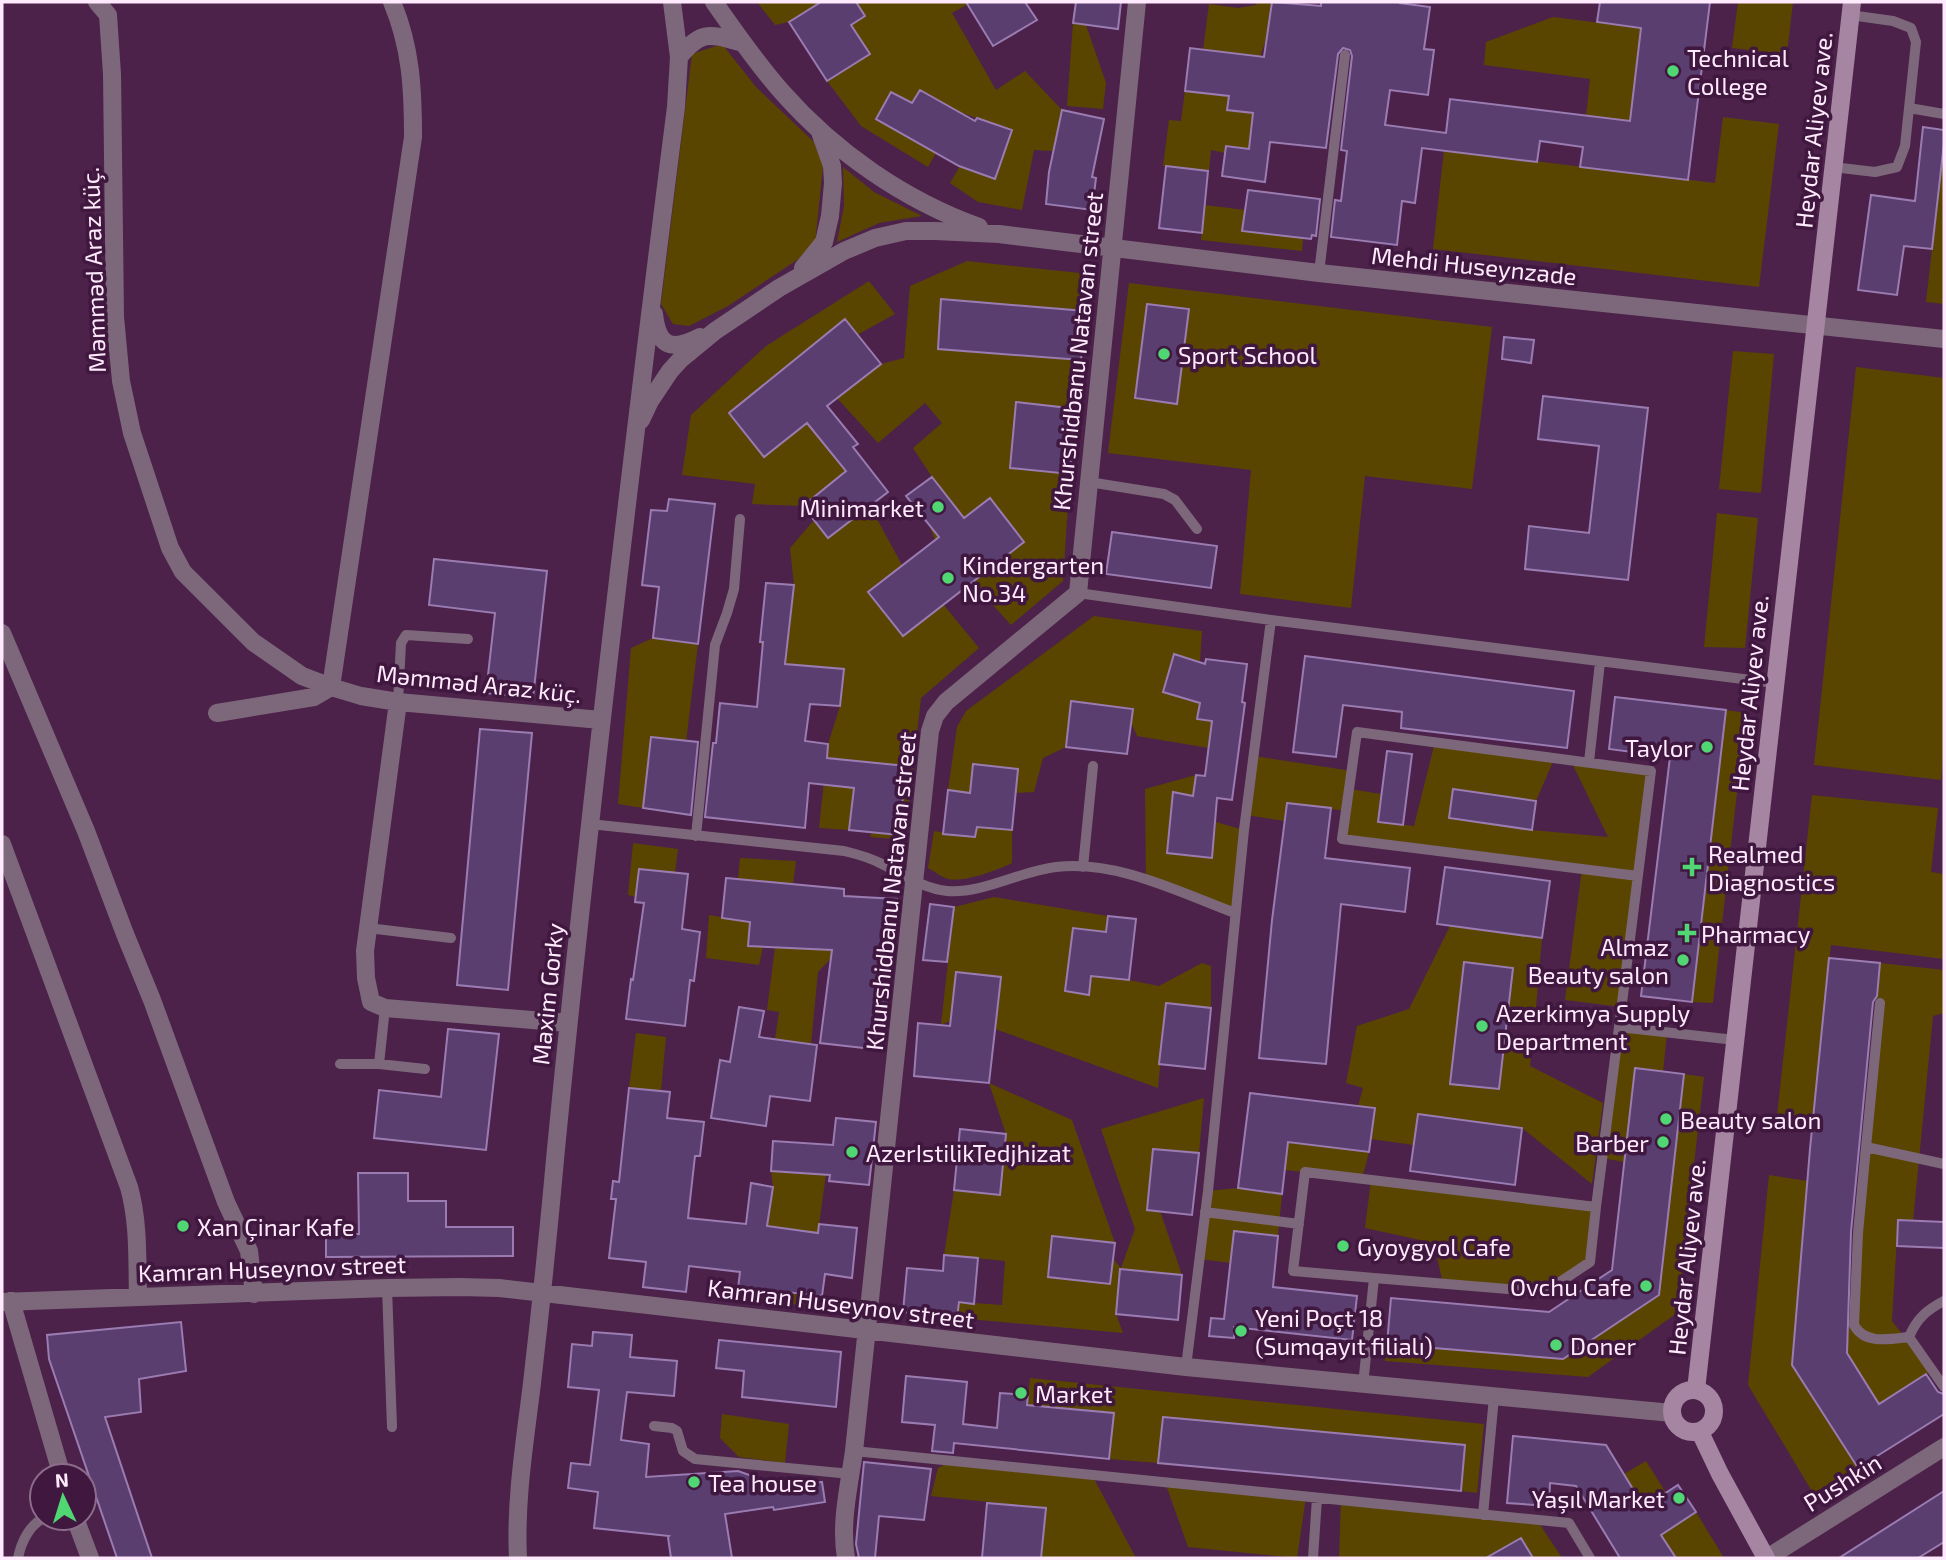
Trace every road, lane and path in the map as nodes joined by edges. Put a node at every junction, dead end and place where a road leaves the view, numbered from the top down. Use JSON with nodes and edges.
{"nodes":[{"id":1,"x":97,"y":2,"type":"edge"},
{"id":2,"x":392,"y":2,"type":"edge"},
{"id":3,"x":672,"y":2,"type":"edge"},
{"id":4,"x":715,"y":2,"type":"edge"},
{"id":5,"x":1138,"y":2,"type":"edge"},
{"id":6,"x":1851,"y":9,"type":"edge"},
{"id":7,"x":743,"y":43,"type":"junction"},
{"id":8,"x":1345,"y":55,"type":"dead end"},
{"id":9,"x":679,"y":57,"type":"junction"},
{"id":10,"x":1909,"y":108,"type":"junction"},
{"id":11,"x":1944,"y":114,"type":"edge"},
{"id":12,"x":819,"y":130,"type":"junction"},
{"id":13,"x":1833,"y":167,"type":"junction"},
{"id":14,"x":999,"y":234,"type":"junction"},
{"id":15,"x":1111,"y":249,"type":"junction"},
{"id":16,"x":1319,"y":273,"type":"junction"},
{"id":17,"x":779,"y":288,"type":"junction"},
{"id":18,"x":652,"y":296,"type":"junction"},
{"id":19,"x":1815,"y":326,"type":"junction"},
{"id":20,"x":715,"y":331,"type":"junction"},
{"id":21,"x":1944,"y":339,"type":"edge"},
{"id":22,"x":634,"y":436,"type":"junction"},
{"id":23,"x":1089,"y":482,"type":"junction"},
{"id":24,"x":740,"y":519,"type":"dead end"},
{"id":25,"x":1197,"y":529,"type":"dead end"},
{"id":26,"x":1078,"y":593,"type":"junction"},
{"id":27,"x":1271,"y":620,"type":"junction"},
{"id":28,"x":2,"y":633,"type":"edge"},
{"id":29,"x":468,"y":639,"type":"dead end"},
{"id":30,"x":1600,"y":662,"type":"junction"},
{"id":31,"x":1775,"y":683,"type":"junction"},
{"id":32,"x":331,"y":687,"type":"junction"},
{"id":33,"x":398,"y":702,"type":"junction"},
{"id":34,"x":216,"y":713,"type":"dead end"},
{"id":35,"x":601,"y":720,"type":"junction"},
{"id":36,"x":1589,"y":761,"type":"junction"},
{"id":37,"x":1093,"y":766,"type":"dead end"},
{"id":38,"x":590,"y":824,"type":"junction"},
{"id":39,"x":696,"y":836,"type":"junction"},
{"id":40,"x":2,"y":844,"type":"edge"},
{"id":41,"x":1083,"y":867,"type":"junction"},
{"id":42,"x":1638,"y":876,"type":"junction"},
{"id":43,"x":915,"y":881,"type":"junction"},
{"id":44,"x":1235,"y":913,"type":"junction"},
{"id":45,"x":368,"y":928,"type":"junction"},
{"id":46,"x":451,"y":938,"type":"dead end"},
{"id":47,"x":1880,"y":1003,"type":"dead end"},
{"id":48,"x":385,"y":1008,"type":"junction"},
{"id":49,"x":568,"y":1023,"type":"junction"},
{"id":50,"x":1619,"y":1027,"type":"junction"},
{"id":51,"x":1735,"y":1040,"type":"junction"},
{"id":52,"x":340,"y":1064,"type":"dead end"},
{"id":53,"x":379,"y":1064,"type":"junction"},
{"id":54,"x":425,"y":1069,"type":"dead end"},
{"id":55,"x":1867,"y":1147,"type":"junction"},
{"id":56,"x":1944,"y":1164,"type":"edge"},
{"id":57,"x":1595,"y":1207,"type":"junction"},
{"id":58,"x":1205,"y":1212,"type":"junction"},
{"id":59,"x":1299,"y":1224,"type":"junction"},
{"id":60,"x":1374,"y":1278,"type":"junction"},
{"id":61,"x":387,"y":1288,"type":"junction"},
{"id":62,"x":542,"y":1293,"type":"junction"},
{"id":63,"x":254,"y":1294,"type":"junction"},
{"id":64,"x":138,"y":1297,"type":"junction"},
{"id":65,"x":1944,"y":1301,"type":"edge"},
{"id":66,"x":7,"y":1302,"type":"edge"},
{"id":67,"x":866,"y":1330,"type":"junction"},
{"id":68,"x":1909,"y":1337,"type":"junction"},
{"id":69,"x":1186,"y":1367,"type":"junction"},
{"id":70,"x":1363,"y":1385,"type":"junction"},
{"id":71,"x":1944,"y":1387,"type":"edge"},
{"id":72,"x":1696,"y":1390,"type":"junction"},
{"id":73,"x":1494,"y":1397,"type":"junction"},
{"id":74,"x":1672,"y":1413,"type":"junction"},
{"id":75,"x":654,"y":1426,"type":"dead end"},
{"id":76,"x":391,"y":1427,"type":"dead end"},
{"id":77,"x":1700,"y":1432,"type":"junction"},
{"id":78,"x":1944,"y":1447,"type":"edge"},
{"id":79,"x":854,"y":1451,"type":"junction"},
{"id":80,"x":58,"y":1462,"type":"edge"},
{"id":81,"x":850,"y":1474,"type":"junction"},
{"id":82,"x":1317,"y":1498,"type":"junction"},
{"id":83,"x":1483,"y":1514,"type":"junction"},
{"id":84,"x":29,"y":1532,"type":"edge"},
{"id":85,"x":80,"y":1532,"type":"edge"},
{"id":86,"x":18,"y":1558,"type":"edge"},
{"id":87,"x":90,"y":1558,"type":"edge"},
{"id":88,"x":518,"y":1558,"type":"edge"},
{"id":89,"x":846,"y":1558,"type":"edge"},
{"id":90,"x":1313,"y":1558,"type":"edge"},
{"id":91,"x":1590,"y":1558,"type":"edge"},
{"id":92,"x":1766,"y":1558,"type":"edge"}],
"edges":[{"from":1,"to":32,"type":"street","name":"Məmməd Araz küç."},
{"from":2,"to":32,"type":"street"},
{"from":3,"to":9,"type":"street","name":"Maxim Gorky"},
{"from":4,"to":7,"type":"street"},
{"from":5,"to":15,"type":"street","name":"Khurshidbanu Natavan street"},
{"from":6,"to":10,"type":"lane"},
{"from":6,"to":13,"type":"main road","name":"Heydar Aliyev ave."},
{"from":7,"to":9,"type":"street"},
{"from":7,"to":12,"type":"street"},
{"from":8,"to":16,"type":"lane"},
{"from":9,"to":18,"type":"street","name":"Maxim Gorky"},
{"from":10,"to":11,"type":"lane"},
{"from":10,"to":13,"type":"lane"},
{"from":12,"to":14,"type":"street"},
{"from":12,"to":17,"type":"street"},
{"from":13,"to":19,"type":"main road","name":"Heydar Aliyev ave."},
{"from":14,"to":15,"type":"street","name":"Mehdi Huseynzade"},
{"from":14,"to":17,"type":"street"},
{"from":15,"to":16,"type":"street","name":"Mehdi Huseynzade"},
{"from":15,"to":23,"type":"street","name":"Khurshidbanu Natavan street"},
{"from":16,"to":19,"type":"street","name":"Mehdi Huseynzade"},
{"from":17,"to":20,"type":"street"},
{"from":18,"to":20,"type":"street"},
{"from":18,"to":22,"type":"street","name":"Maxim Gorky"},
{"from":19,"to":21,"type":"street","name":"Mehdi Huseynzade"},
{"from":19,"to":31,"type":"main road","name":"Heydar Aliyev ave."},
{"from":20,"to":22,"type":"street"},
{"from":22,"to":35,"type":"street","name":"Maxim Gorky"},
{"from":23,"to":25,"type":"lane"},
{"from":23,"to":26,"type":"street","name":"Khurshidbanu Natavan street"},
{"from":24,"to":39,"type":"lane"},
{"from":26,"to":27,"type":"lane"},
{"from":26,"to":43,"type":"street","name":"Khurshidbanu Natavan street"},
{"from":27,"to":30,"type":"lane"},
{"from":27,"to":44,"type":"lane"},
{"from":28,"to":63,"type":"street"},
{"from":29,"to":33,"type":"lane"},
{"from":30,"to":31,"type":"lane"},
{"from":30,"to":36,"type":"lane"},
{"from":31,"to":51,"type":"main road","name":"Heydar Aliyev ave."},
{"from":32,"to":33,"type":"street","name":"Məmməd Araz küç."},
{"from":32,"to":34,"type":"street"},
{"from":33,"to":35,"type":"street","name":"Məmməd Araz küç."},
{"from":33,"to":45,"type":"street"},
{"from":35,"to":38,"type":"street","name":"Maxim Gorky"},
{"from":36,"to":42,"type":"lane"},
{"from":36,"to":42,"type":"lane"},
{"from":37,"to":41,"type":"lane"},
{"from":38,"to":39,"type":"lane"},
{"from":38,"to":49,"type":"street","name":"Maxim Gorky"},
{"from":39,"to":43,"type":"lane"},
{"from":40,"to":64,"type":"street"},
{"from":41,"to":43,"type":"lane"},
{"from":41,"to":44,"type":"lane"},
{"from":42,"to":50,"type":"lane"},
{"from":43,"to":67,"type":"street","name":"Khurshidbanu Natavan street"},
{"from":44,"to":58,"type":"lane"},
{"from":45,"to":46,"type":"lane"},
{"from":45,"to":48,"type":"street"},
{"from":47,"to":55,"type":"lane"},
{"from":48,"to":49,"type":"street"},
{"from":48,"to":53,"type":"lane"},
{"from":49,"to":62,"type":"street","name":"Maxim Gorky"},
{"from":50,"to":51,"type":"lane"},
{"from":50,"to":57,"type":"lane"},
{"from":51,"to":72,"type":"main road","name":"Heydar Aliyev ave."},
{"from":52,"to":53,"type":"lane"},
{"from":53,"to":54,"type":"lane"},
{"from":55,"to":56,"type":"lane"},
{"from":55,"to":68,"type":"lane"},
{"from":57,"to":59,"type":"lane"},
{"from":57,"to":60,"type":"lane"},
{"from":58,"to":59,"type":"lane"},
{"from":58,"to":69,"type":"lane"},
{"from":59,"to":60,"type":"lane"},
{"from":60,"to":70,"type":"lane"},
{"from":61,"to":62,"type":"street","name":"Kamran Huseynov street"},
{"from":61,"to":63,"type":"street","name":"Kamran Huseynov street"},
{"from":61,"to":76,"type":"lane"},
{"from":62,"to":67,"type":"street","name":"Kamran Huseynov street"},
{"from":62,"to":88,"type":"street","name":"Maxim Gorky"},
{"from":63,"to":64,"type":"street","name":"Kamran Huseynov street"},
{"from":64,"to":66,"type":"street","name":"Kamran Huseynov street"},
{"from":65,"to":68,"type":"lane"},
{"from":66,"to":80,"type":"street"},
{"from":67,"to":69,"type":"street","name":"Kamran Huseynov street"},
{"from":67,"to":79,"type":"street","name":"Khurshidbanu Natavan street"},
{"from":68,"to":71,"type":"lane"},
{"from":69,"to":70,"type":"street","name":"Kamran Huseynov street"},
{"from":70,"to":73,"type":"street","name":"Kamran Huseynov street"},
{"from":72,"to":74,"type":"main road"},
{"from":72,"to":77,"type":"main road"},
{"from":73,"to":74,"type":"street","name":"Kamran Huseynov street"},
{"from":73,"to":83,"type":"lane"},
{"from":74,"to":77,"type":"main road"},
{"from":75,"to":81,"type":"lane"},
{"from":77,"to":92,"type":"main road"},
{"from":78,"to":92,"type":"street","name":"Pushkin"},
{"from":79,"to":81,"type":"street","name":"Khurshidbanu Natavan street"},
{"from":79,"to":82,"type":"lane"},
{"from":81,"to":89,"type":"street","name":"Khurshidbanu Natavan street"},
{"from":82,"to":83,"type":"lane"},
{"from":82,"to":90,"type":"lane"},
{"from":83,"to":91,"type":"lane"},
{"from":84,"to":86,"type":"lane"},
{"from":85,"to":87,"type":"street"}]}
